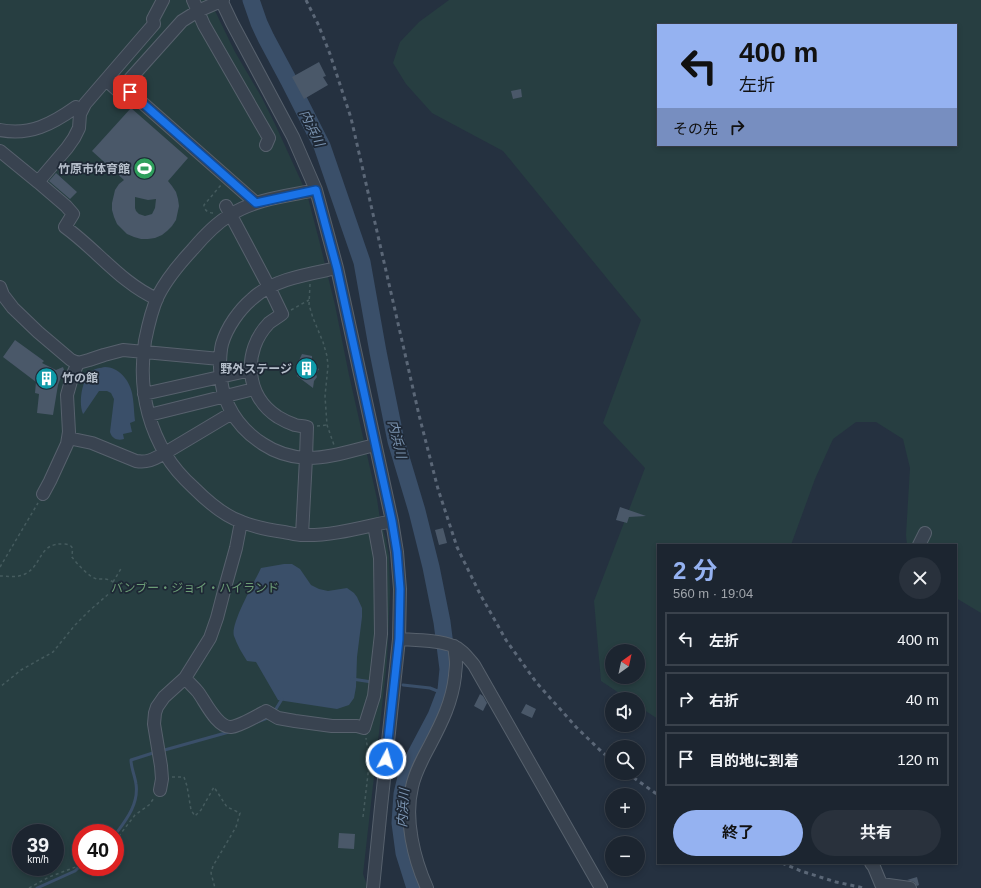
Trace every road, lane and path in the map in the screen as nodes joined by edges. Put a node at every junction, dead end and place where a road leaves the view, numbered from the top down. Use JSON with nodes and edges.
{"nodes":[{"id":1,"x":163,"y":0,"type":"edge"},
{"id":2,"x":222,"y":0,"type":"edge"},
{"id":3,"x":196,"y":6,"type":"edge"},
{"id":4,"x":106,"y":80,"type":"junction"},
{"id":5,"x":124,"y":96,"type":"dead end"},
{"id":6,"x":81,"y":110,"type":"junction"},
{"id":7,"x":2,"y":130,"type":"edge"},
{"id":8,"x":266,"y":145,"type":"dead end"},
{"id":9,"x":0,"y":148,"type":"edge"},
{"id":10,"x":0,"y":151,"type":"edge"},
{"id":11,"x":38,"y":182,"type":"junction"},
{"id":12,"x":316,"y":190,"type":"junction"},
{"id":13,"x":256,"y":203,"type":"junction"},
{"id":14,"x":229,"y":210,"type":"junction"},
{"id":15,"x":337,"y":268,"type":"junction"},
{"id":16,"x":310,"y":274,"type":"junction"},
{"id":17,"x":0,"y":287,"type":"edge"},
{"id":18,"x":269,"y":287,"type":"junction"},
{"id":19,"x":157,"y":299,"type":"junction"},
{"id":20,"x":309,"y":300,"type":"junction"},
{"id":21,"x":282,"y":314,"type":"junction"},
{"id":22,"x":143,"y":353,"type":"junction"},
{"id":23,"x":220,"y":359,"type":"junction"},
{"id":24,"x":78,"y":363,"type":"junction"},
{"id":25,"x":251,"y":370,"type":"junction"},
{"id":26,"x":220,"y":377,"type":"junction"},
{"id":27,"x":254,"y":390,"type":"junction"},
{"id":28,"x":144,"y":394,"type":"junction"},
{"id":29,"x":224,"y":397,"type":"junction"},
{"id":30,"x":232,"y":413,"type":"junction"},
{"id":31,"x":149,"y":415,"type":"junction"},
{"id":32,"x":68,"y":438,"type":"junction"},
{"id":33,"x":375,"y":445,"type":"junction"},
{"id":34,"x":165,"y":453,"type":"junction"},
{"id":35,"x":337,"y":454,"type":"junction"},
{"id":36,"x":306,"y":458,"type":"junction"},
{"id":37,"x":43,"y":494,"type":"joint"},
{"id":38,"x":392,"y":521,"type":"junction"},
{"id":39,"x":241,"y":522,"type":"junction"},
{"id":40,"x":374,"y":529,"type":"junction"},
{"id":41,"x":924,"y":533,"type":"dead end"},
{"id":42,"x":302,"y":535,"type":"junction"},
{"id":43,"x":919,"y":544,"type":"edge"},
{"id":44,"x":0,"y":566,"type":"edge"},
{"id":45,"x":122,"y":567,"type":"dead end"},
{"id":46,"x":0,"y":576,"type":"edge"},
{"id":47,"x":113,"y":582,"type":"junction"},
{"id":48,"x":399,"y":639,"type":"junction"},
{"id":49,"x":447,"y":644,"type":"junction"},
{"id":50,"x":185,"y":678,"type":"junction"},
{"id":51,"x":0,"y":686,"type":"edge"},
{"id":52,"x":364,"y":728,"type":"junction"},
{"id":53,"x":162,"y":776,"type":"junction"},
{"id":54,"x":160,"y":790,"type":"joint"},
{"id":55,"x":363,"y":817,"type":"dead end"},
{"id":56,"x":124,"y":829,"type":"edge"},
{"id":57,"x":872,"y":864,"type":"edge"},
{"id":58,"x":72,"y":868,"type":"edge"},
{"id":59,"x":28,"y":888,"type":"edge"},
{"id":60,"x":215,"y":888,"type":"edge"},
{"id":61,"x":373,"y":888,"type":"edge"},
{"id":62,"x":427,"y":888,"type":"edge"},
{"id":63,"x":601,"y":888,"type":"edge"},
{"id":64,"x":910,"y":888,"type":"edge"}],
"edges":[{"from":1,"to":4,"type":"street"},
{"from":2,"to":3,"type":"street"},
{"from":2,"to":12,"type":"street"},
{"from":3,"to":8,"type":"street"},
{"from":3,"to":13,"type":"street"},
{"from":4,"to":5,"type":"street"},
{"from":4,"to":6,"type":"street"},
{"from":6,"to":7,"type":"street"},
{"from":6,"to":11,"type":"street"},
{"from":7,"to":9,"type":"street"},
{"from":10,"to":11,"type":"street"},
{"from":11,"to":19,"type":"street"},
{"from":12,"to":13,"type":"street"},
{"from":12,"to":15,"type":"street"},
{"from":13,"to":14,"type":"street"},
{"from":14,"to":18,"type":"street"},
{"from":14,"to":19,"type":"street"},
{"from":15,"to":16,"type":"street"},
{"from":15,"to":33,"type":"street"},
{"from":16,"to":18,"type":"street"},
{"from":16,"to":20,"type":"path"},
{"from":17,"to":24,"type":"street"},
{"from":18,"to":21,"type":"street"},
{"from":18,"to":23,"type":"street"},
{"from":19,"to":22,"type":"street"},
{"from":20,"to":21,"type":"path"},
{"from":20,"to":35,"type":"path"},
{"from":21,"to":25,"type":"street"},
{"from":22,"to":23,"type":"street"},
{"from":22,"to":24,"type":"street"},
{"from":22,"to":28,"type":"street"},
{"from":23,"to":26,"type":"street"},
{"from":24,"to":32,"type":"street"},
{"from":25,"to":26,"type":"street"},
{"from":25,"to":27,"type":"street"},
{"from":26,"to":28,"type":"street"},
{"from":26,"to":29,"type":"street"},
{"from":27,"to":29,"type":"street"},
{"from":27,"to":36,"type":"street"},
{"from":28,"to":31,"type":"street"},
{"from":29,"to":30,"type":"street"},
{"from":29,"to":31,"type":"street"},
{"from":30,"to":34,"type":"street"},
{"from":30,"to":36,"type":"street"},
{"from":31,"to":34,"type":"street"},
{"from":32,"to":34,"type":"street"},
{"from":32,"to":37,"type":"street"},
{"from":33,"to":35,"type":"street"},
{"from":33,"to":38,"type":"street"},
{"from":34,"to":39,"type":"street"},
{"from":35,"to":36,"type":"street"},
{"from":36,"to":42,"type":"street"},
{"from":37,"to":44,"type":"path"},
{"from":38,"to":40,"type":"street"},
{"from":38,"to":48,"type":"street"},
{"from":39,"to":42,"type":"street"},
{"from":39,"to":50,"type":"street"},
{"from":40,"to":42,"type":"street"},
{"from":40,"to":52,"type":"street"},
{"from":41,"to":43,"type":"street"},
{"from":45,"to":47,"type":"path"},
{"from":46,"to":47,"type":"path"},
{"from":47,"to":51,"type":"path"},
{"from":48,"to":49,"type":"street"},
{"from":48,"to":61,"type":"street"},
{"from":49,"to":62,"type":"street"},
{"from":49,"to":63,"type":"street"},
{"from":50,"to":52,"type":"street"},
{"from":50,"to":53,"type":"street"},
{"from":52,"to":55,"type":"path"},
{"from":53,"to":54,"type":"street"},
{"from":53,"to":60,"type":"path"},
{"from":54,"to":56,"type":"path"},
{"from":57,"to":64,"type":"street"},
{"from":58,"to":59,"type":"path"}]}
